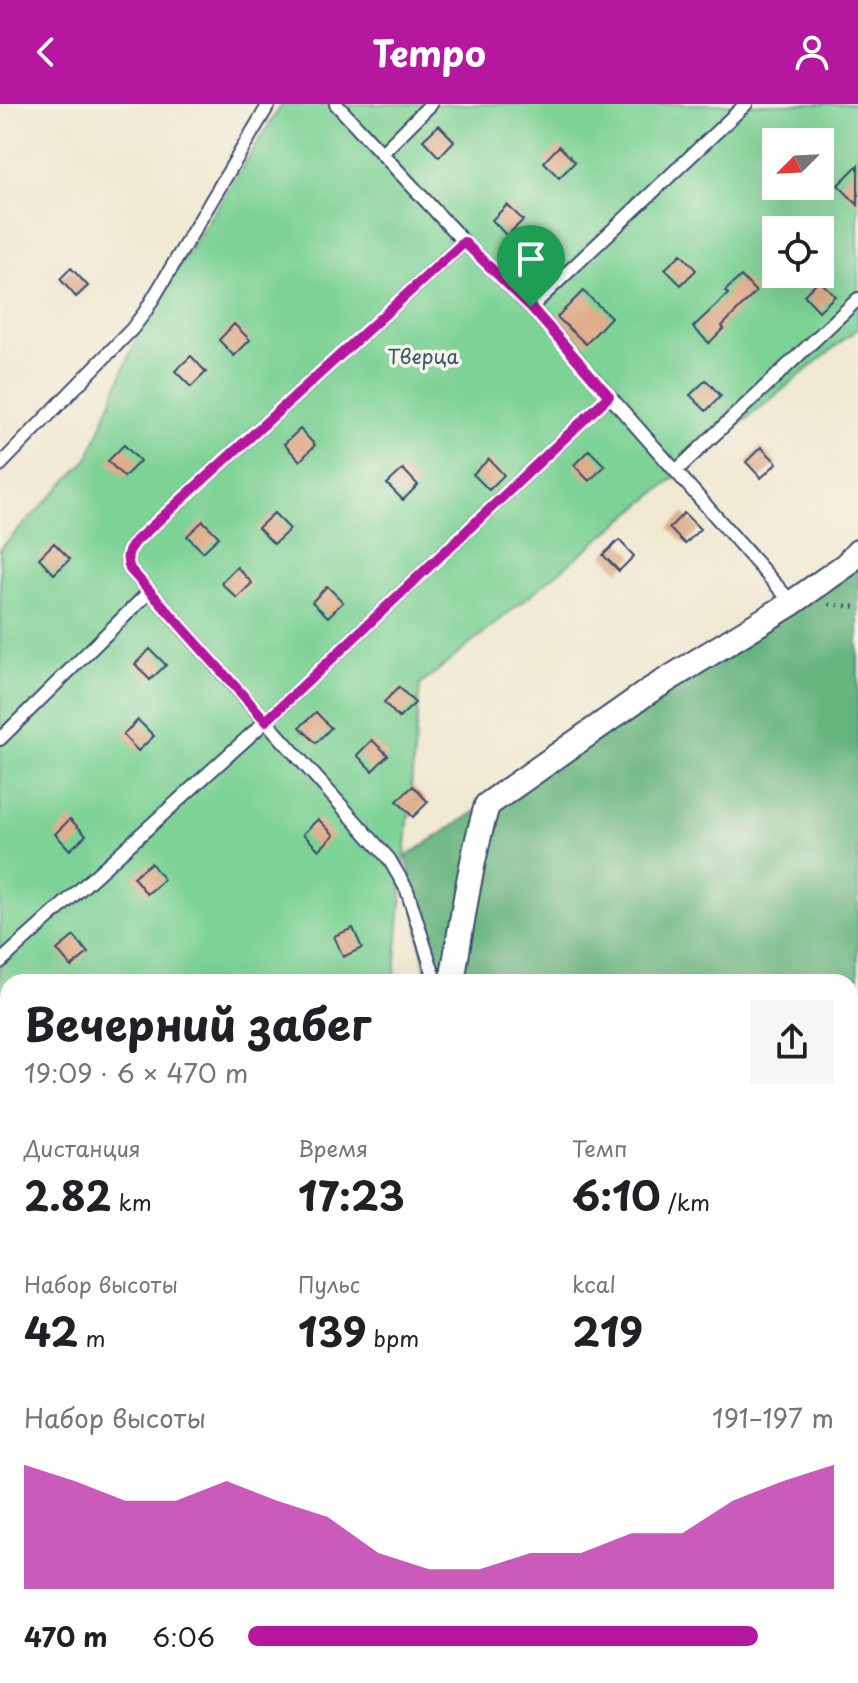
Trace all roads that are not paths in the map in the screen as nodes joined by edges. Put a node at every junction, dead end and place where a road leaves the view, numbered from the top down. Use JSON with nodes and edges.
{"nodes":[{"id":1,"x":269,"y":104,"type":"edge"},
{"id":2,"x":336,"y":104,"type":"edge"},
{"id":3,"x":431,"y":104,"type":"edge"},
{"id":4,"x":746,"y":104,"type":"edge"},
{"id":5,"x":382,"y":153,"type":"junction"},
{"id":6,"x":464,"y":242,"type":"junction"},
{"id":7,"x":858,"y":299,"type":"edge"},
{"id":8,"x":531,"y":307,"type":"junction"},
{"id":9,"x":609,"y":396,"type":"junction"},
{"id":10,"x":0,"y":465,"type":"edge"},
{"id":11,"x":676,"y":471,"type":"junction"},
{"id":12,"x":858,"y":552,"type":"edge"},
{"id":13,"x":150,"y":591,"type":"junction"},
{"id":14,"x":792,"y":603,"type":"junction"},
{"id":15,"x":266,"y":721,"type":"junction"},
{"id":16,"x":0,"y":739,"type":"edge"},
{"id":17,"x":0,"y":962,"type":"edge"},
{"id":18,"x":433,"y":974,"type":"edge"},
{"id":19,"x":453,"y":974,"type":"edge"}],
"edges":[{"from":1,"to":10,"type":"lane"},
{"from":2,"to":5,"type":"lane"},
{"from":3,"to":5,"type":"lane"},
{"from":4,"to":8,"type":"lane"},
{"from":5,"to":6,"type":"lane"},
{"from":6,"to":8,"type":"lane"},
{"from":6,"to":13,"type":"lane"},
{"from":7,"to":11,"type":"lane"},
{"from":8,"to":9,"type":"lane"},
{"from":9,"to":11,"type":"lane"},
{"from":9,"to":15,"type":"lane"},
{"from":11,"to":14,"type":"lane"},
{"from":12,"to":14,"type":"street"},
{"from":13,"to":15,"type":"lane"},
{"from":13,"to":16,"type":"lane"},
{"from":14,"to":19,"type":"street"},
{"from":15,"to":17,"type":"lane"},
{"from":15,"to":18,"type":"lane"}]}
